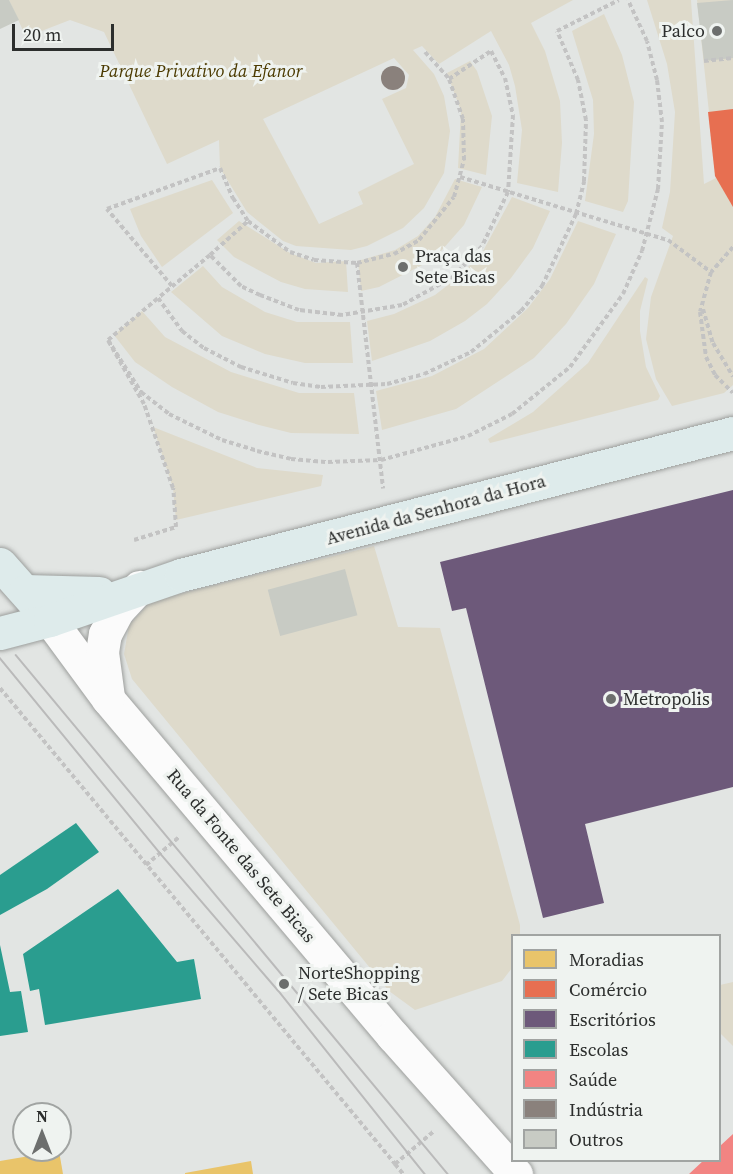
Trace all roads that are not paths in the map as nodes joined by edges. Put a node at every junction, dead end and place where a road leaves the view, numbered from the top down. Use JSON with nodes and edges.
{"nodes":[{"id":1,"x":733,"y":433,"type":"edge"},
{"id":2,"x":0,"y":564,"type":"edge"},
{"id":3,"x":139,"y":587,"type":"junction"},
{"id":4,"x":26,"y":591,"type":"junction"},
{"id":5,"x":50,"y":620,"type":"junction"},
{"id":6,"x":0,"y":633,"type":"edge"},
{"id":7,"x":108,"y":699,"type":"junction"},
{"id":8,"x":516,"y":1174,"type":"edge"}],
"edges":[{"from":1,"to":3,"type":"main road","name":"Avenida da Senhora da Hora"},
{"from":2,"to":4,"type":"main road","name":"Rua da Fonte das Sete Bicas"},
{"from":3,"to":4,"type":"main road","name":"Avenida da Senhora da Hora"},
{"from":3,"to":5,"type":"main road","name":"Avenida da Senhora da Hora"},
{"from":3,"to":7,"type":"street"},
{"from":4,"to":5,"type":"main road","name":"Rua da Fonte das Sete Bicas"},
{"from":5,"to":6,"type":"main road","name":"Avenida da Senhora da Hora"},
{"from":5,"to":7,"type":"street","name":"Rua da Fonte das Sete Bicas"},
{"from":7,"to":8,"type":"street","name":"Rua da Fonte das Sete Bicas"}]}
